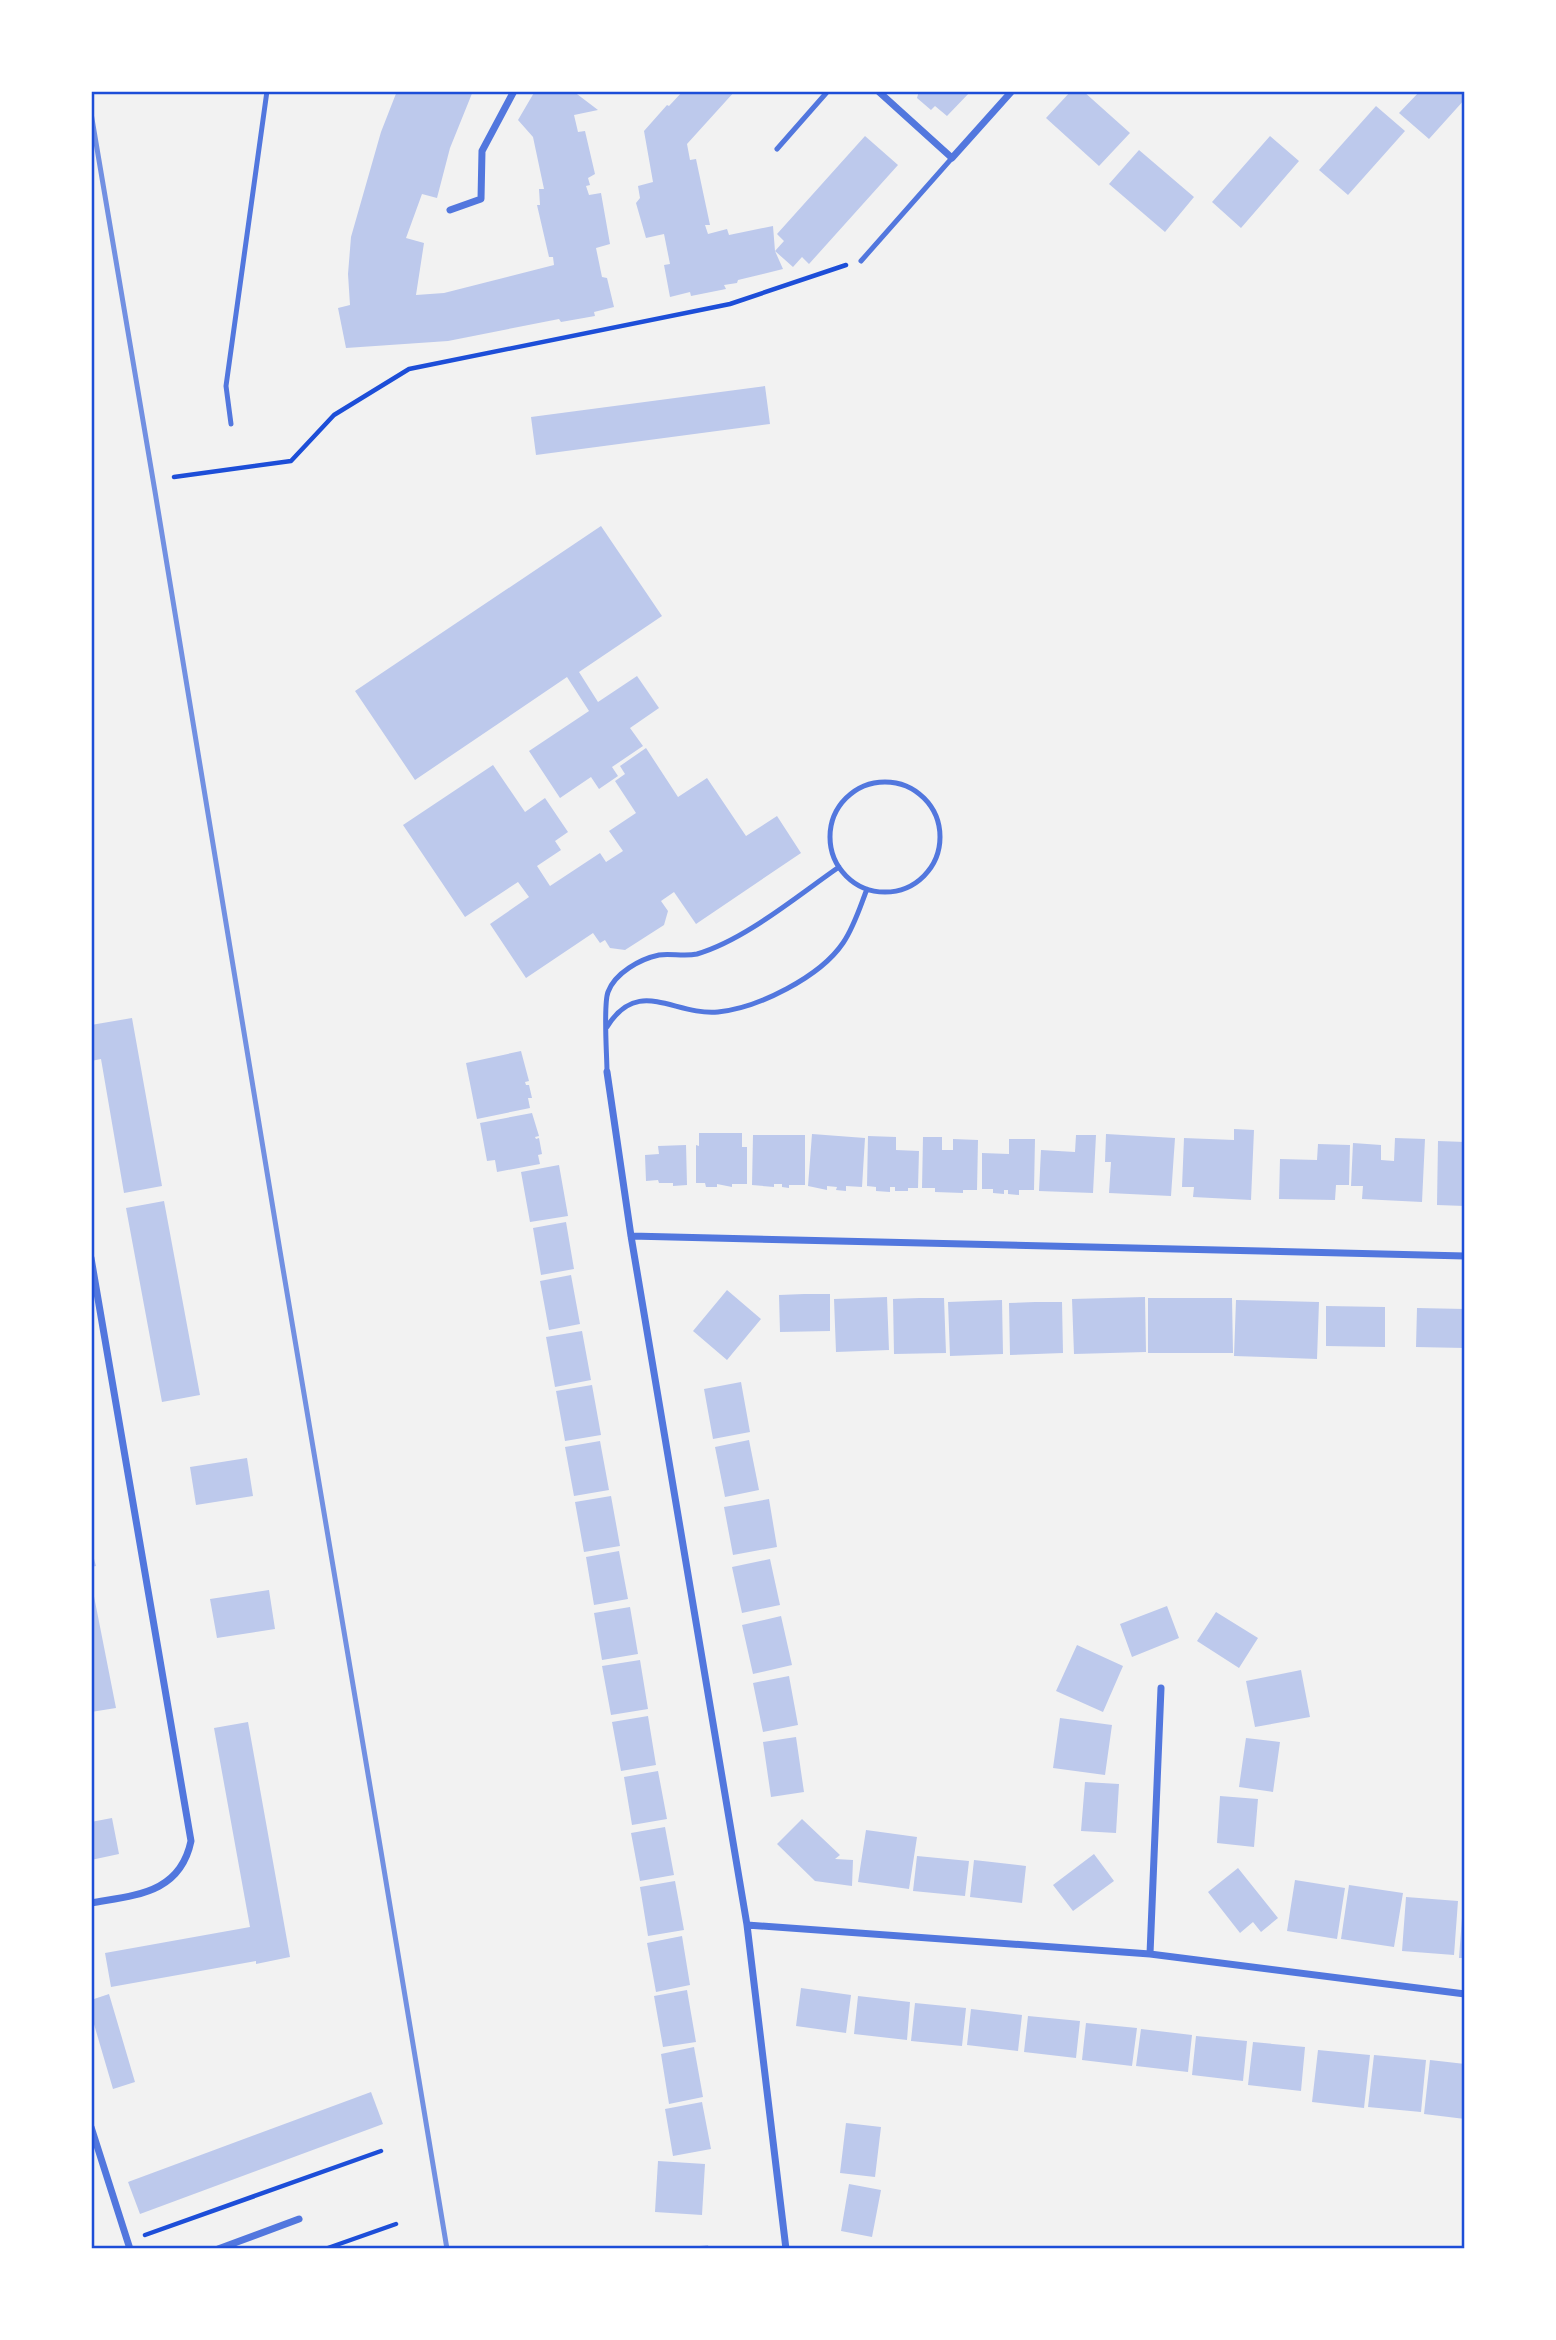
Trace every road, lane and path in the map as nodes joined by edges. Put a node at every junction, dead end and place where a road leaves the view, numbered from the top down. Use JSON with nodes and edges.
{"nodes":[{"id":1,"x":267,"y":91,"type":"edge"},
{"id":2,"x":514,"y":91,"type":"edge"},
{"id":3,"x":828,"y":91,"type":"edge"},
{"id":4,"x":878,"y":91,"type":"edge"},
{"id":5,"x":1012,"y":91,"type":"edge"},
{"id":6,"x":777,"y":149,"type":"dead end"},
{"id":7,"x":952,"y":158,"type":"junction"},
{"id":8,"x":450,"y":210,"type":"dead end"},
{"id":9,"x":860,"y":261,"type":"joint"},
{"id":10,"x":231,"y":424,"type":"dead end"},
{"id":11,"x":174,"y":477,"type":"dead end"},
{"id":12,"x":839,"y":867,"type":"junction"},
{"id":13,"x":867,"y":889,"type":"junction"},
{"id":14,"x":607,"y":1027,"type":"junction"},
{"id":15,"x":607,"y":1072,"type":"joint"},
{"id":16,"x":631,"y":1236,"type":"junction"},
{"id":17,"x":1465,"y":1256,"type":"edge"},
{"id":18,"x":91,"y":1258,"type":"edge"},
{"id":19,"x":1161,"y":1688,"type":"dead end"},
{"id":20,"x":91,"y":1903,"type":"edge"},
{"id":21,"x":747,"y":1925,"type":"junction"},
{"id":22,"x":1150,"y":1954,"type":"junction"},
{"id":23,"x":1465,"y":1994,"type":"edge"},
{"id":24,"x":91,"y":2127,"type":"edge"},
{"id":25,"x":381,"y":2151,"type":"dead end"},
{"id":26,"x":299,"y":2219,"type":"dead end"},
{"id":27,"x":396,"y":2224,"type":"dead end"},
{"id":28,"x":128,"y":2245,"type":"edge"},
{"id":29,"x":218,"y":2249,"type":"edge"},
{"id":30,"x":325,"y":2249,"type":"edge"},
{"id":31,"x":786,"y":2249,"type":"edge"}],
"edges":[{"from":1,"to":10,"type":"lane"},
{"from":2,"to":8,"type":"street"},
{"from":3,"to":6,"type":"lane"},
{"from":4,"to":7,"type":"street"},
{"from":5,"to":7,"type":"street"},
{"from":7,"to":9,"type":"lane"},
{"from":9,"to":11,"type":"path"},
{"from":12,"to":13,"type":"lane"},
{"from":12,"to":13,"type":"lane"},
{"from":12,"to":14,"type":"lane"},
{"from":13,"to":14,"type":"lane"},
{"from":14,"to":15,"type":"lane"},
{"from":15,"to":16,"type":"street"},
{"from":16,"to":17,"type":"street"},
{"from":16,"to":21,"type":"street"},
{"from":18,"to":20,"type":"street"},
{"from":19,"to":22,"type":"street"},
{"from":21,"to":22,"type":"street"},
{"from":21,"to":31,"type":"street"},
{"from":22,"to":23,"type":"street"},
{"from":24,"to":28,"type":"street"},
{"from":25,"to":28,"type":"path"},
{"from":26,"to":29,"type":"street"},
{"from":27,"to":30,"type":"path"}]}
